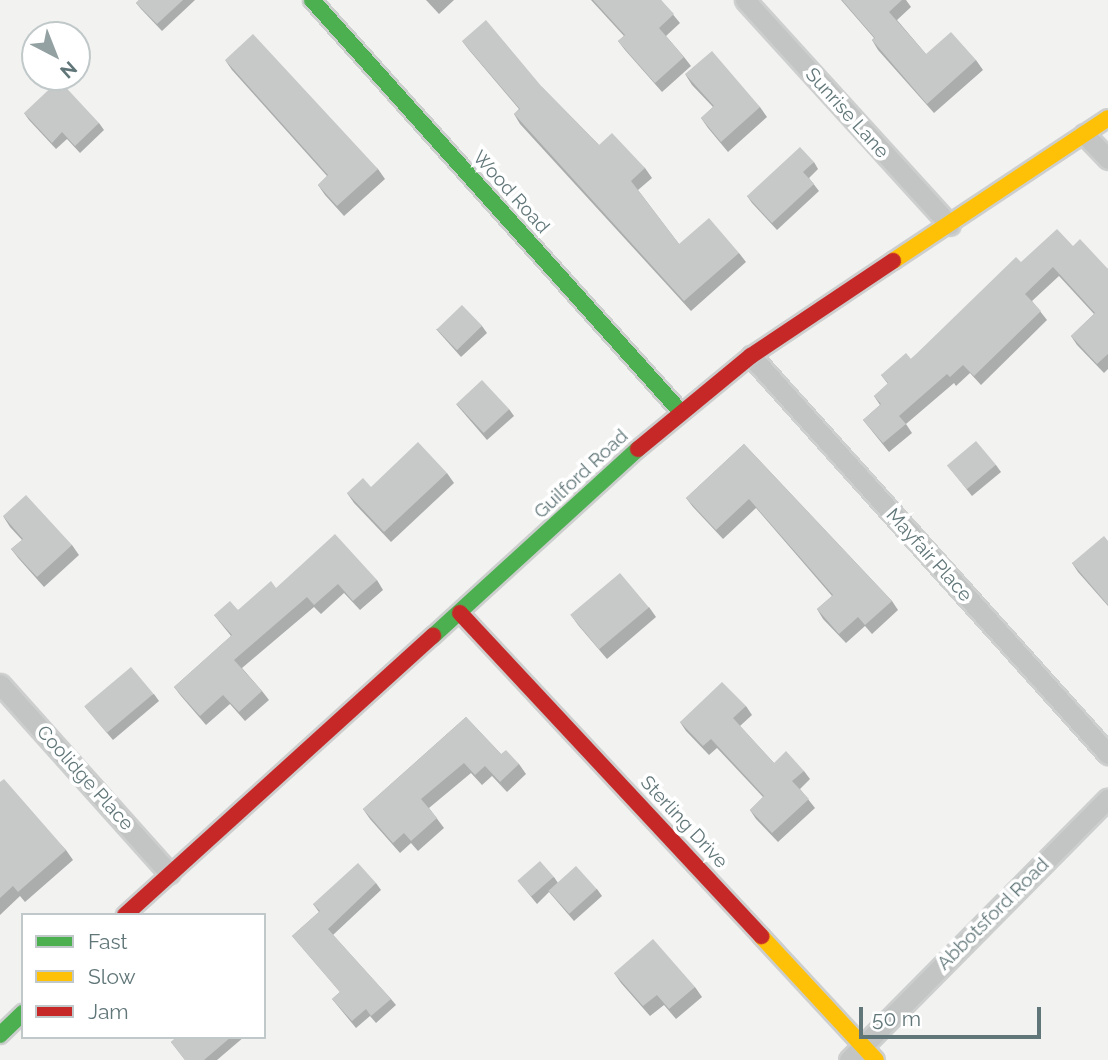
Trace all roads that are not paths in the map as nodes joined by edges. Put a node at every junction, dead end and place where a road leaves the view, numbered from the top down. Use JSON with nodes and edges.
{"nodes":[{"id":1,"x":312,"y":0,"type":"edge"},
{"id":2,"x":745,"y":0,"type":"edge"},
{"id":3,"x":1108,"y":118,"type":"edge"},
{"id":4,"x":1084,"y":134,"type":"junction"},
{"id":5,"x":1108,"y":159,"type":"edge"},
{"id":6,"x":950,"y":225,"type":"junction"},
{"id":7,"x":751,"y":356,"type":"junction"},
{"id":8,"x":680,"y":411,"type":"junction"},
{"id":9,"x":460,"y":613,"type":"junction"},
{"id":10,"x":0,"y":684,"type":"edge"},
{"id":11,"x":1108,"y":754,"type":"edge"},
{"id":12,"x":1108,"y":798,"type":"edge"},
{"id":13,"x":169,"y":873,"type":"junction"},
{"id":14,"x":127,"y":913,"type":"edge"},
{"id":15,"x":21,"y":1015,"type":"edge"},
{"id":16,"x":0,"y":1035,"type":"edge"},
{"id":17,"x":863,"y":1055,"type":"edge"}],
"edges":[{"from":1,"to":8,"type":"street","name":"Wood Road"},
{"from":2,"to":6,"type":"street","name":"Sunrise Lane"},
{"from":3,"to":4,"type":"street","name":"Guilford Road"},
{"from":4,"to":5,"type":"street"},
{"from":4,"to":6,"type":"street","name":"Guilford Road"},
{"from":6,"to":7,"type":"street","name":"Guilford Road"},
{"from":7,"to":8,"type":"street","name":"Guilford Road"},
{"from":7,"to":11,"type":"street","name":"Mayfair Place"},
{"from":8,"to":9,"type":"street","name":"Guilford Road"},
{"from":9,"to":13,"type":"street","name":"Guilford Road"},
{"from":9,"to":17,"type":"street","name":"Sterling Drive"},
{"from":10,"to":13,"type":"street","name":"Coolidge Place"},
{"from":12,"to":17,"type":"street","name":"Abbotsford Road"},
{"from":13,"to":14,"type":"street","name":"Guilford Road"},
{"from":15,"to":16,"type":"street"}]}
